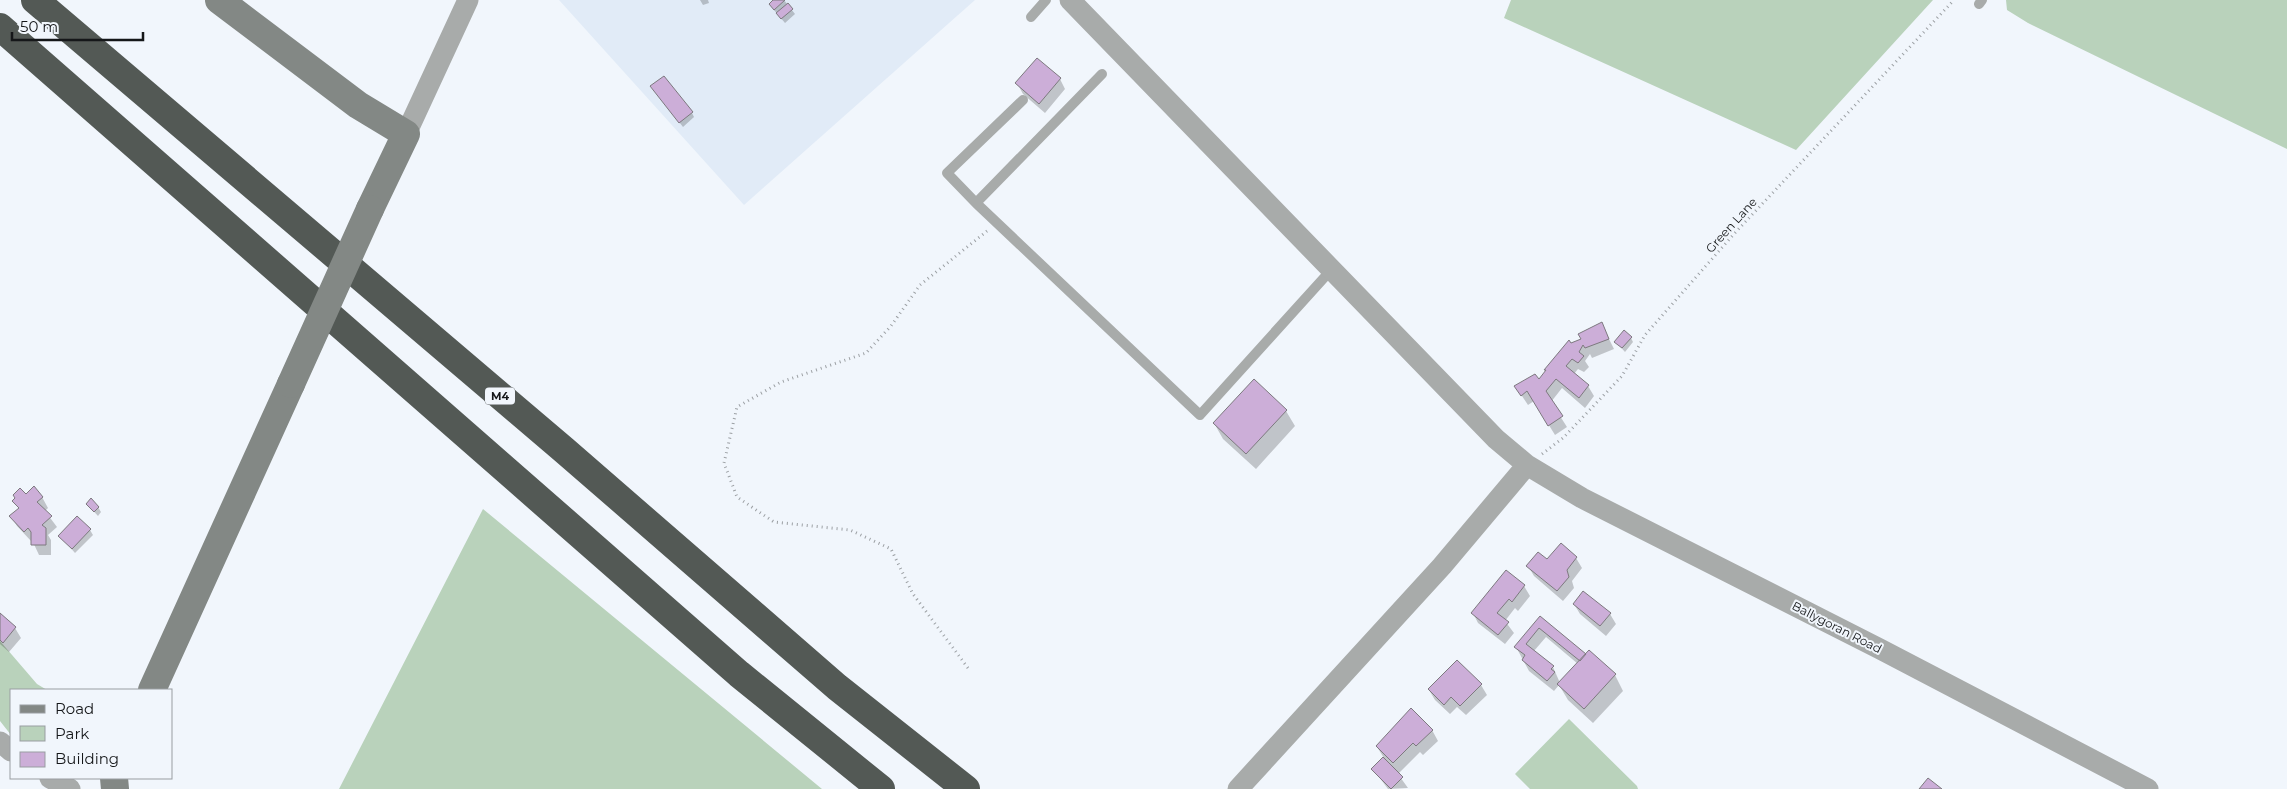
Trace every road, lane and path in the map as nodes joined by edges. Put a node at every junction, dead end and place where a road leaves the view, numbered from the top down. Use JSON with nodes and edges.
{"nodes":[{"id":1,"x":35,"y":0,"type":"edge"},
{"id":2,"x":218,"y":0,"type":"edge"},
{"id":3,"x":468,"y":0,"type":"edge"},
{"id":4,"x":1046,"y":0,"type":"edge"},
{"id":5,"x":1070,"y":0,"type":"edge"},
{"id":6,"x":1954,"y":0,"type":"edge"},
{"id":7,"x":1031,"y":17,"type":"dead end"},
{"id":8,"x":0,"y":26,"type":"edge"},
{"id":9,"x":1102,"y":74,"type":"dead end"},
{"id":10,"x":1022,"y":100,"type":"dead end"},
{"id":11,"x":406,"y":134,"type":"junction"},
{"id":12,"x":976,"y":203,"type":"junction"},
{"id":13,"x":997,"y":223,"type":"junction"},
{"id":14,"x":1332,"y":269,"type":"junction"},
{"id":15,"x":1527,"y":465,"type":"junction"},
{"id":16,"x":968,"y":668,"type":"dead end"},
{"id":17,"x":152,"y":689,"type":"edge"},
{"id":18,"x":0,"y":742,"type":"edge"},
{"id":19,"x":10,"y":750,"type":"edge"},
{"id":20,"x":881,"y":789,"type":"edge"},
{"id":21,"x":966,"y":789,"type":"edge"},
{"id":22,"x":1238,"y":789,"type":"edge"},
{"id":23,"x":2148,"y":789,"type":"edge"}],
"edges":[{"from":1,"to":21,"type":"highway","number":"M4"},
{"from":2,"to":11,"type":"main road"},
{"from":3,"to":11,"type":"street"},
{"from":4,"to":7,"type":"lane"},
{"from":5,"to":14,"type":"street","name":"Ballygoran Road"},
{"from":6,"to":15,"type":"path","name":"Green Lane"},
{"from":8,"to":20,"type":"highway"},
{"from":9,"to":12,"type":"lane"},
{"from":10,"to":12,"type":"lane"},
{"from":11,"to":17,"type":"main road","bridge":true},
{"from":12,"to":13,"type":"lane"},
{"from":13,"to":14,"type":"lane"},
{"from":13,"to":16,"type":"path"},
{"from":14,"to":15,"type":"street","name":"Ballygoran Road"},
{"from":15,"to":22,"type":"street"},
{"from":15,"to":23,"type":"street","name":"Ballygoran Road"},
{"from":18,"to":19,"type":"street"}]}
